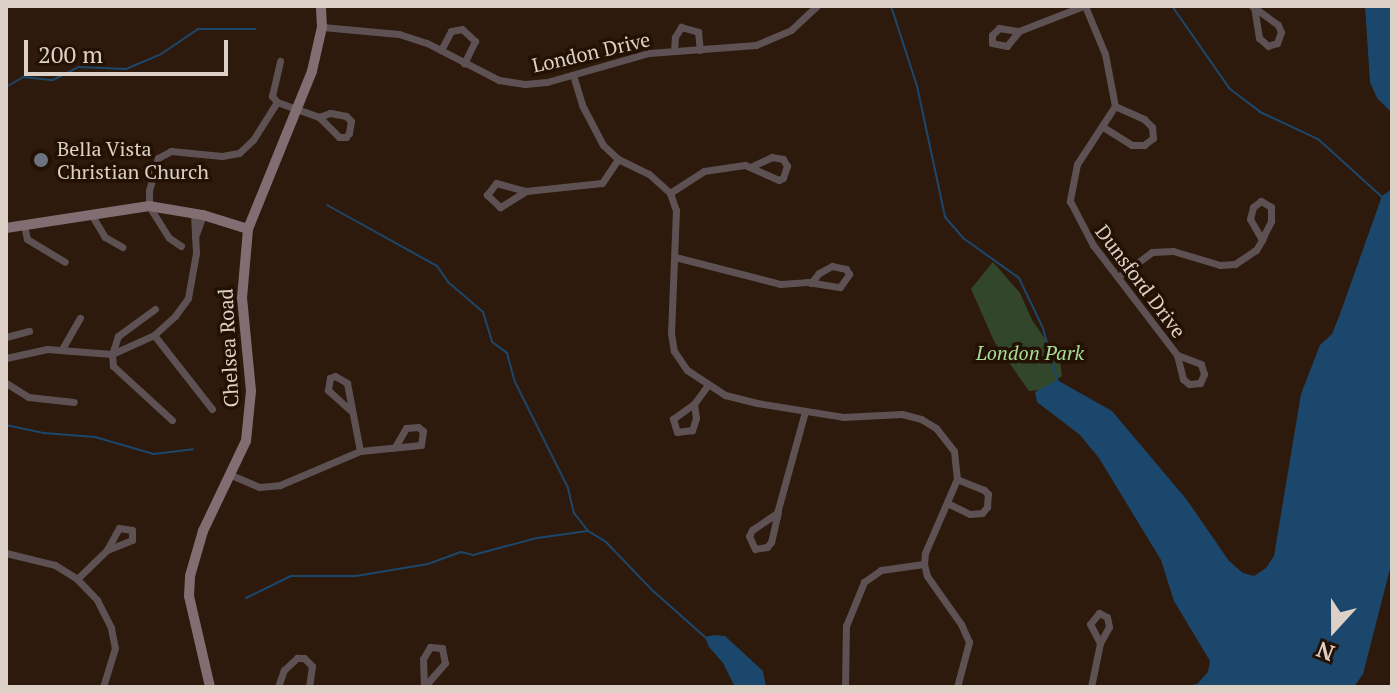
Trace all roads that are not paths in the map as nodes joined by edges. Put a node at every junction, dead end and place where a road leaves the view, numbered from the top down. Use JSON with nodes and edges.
{"nodes":[{"id":1,"x":321,"y":6,"type":"edge"},
{"id":2,"x":817,"y":6,"type":"edge"},
{"id":3,"x":1084,"y":6,"type":"edge"},
{"id":4,"x":1253,"y":7,"type":"edge"},
{"id":5,"x":322,"y":27,"type":"junction"},
{"id":6,"x":1019,"y":31,"type":"dead end"},
{"id":7,"x":441,"y":50,"type":"junction"},
{"id":8,"x":700,"y":50,"type":"junction"},
{"id":9,"x":674,"y":51,"type":"junction"},
{"id":10,"x":280,"y":61,"type":"dead end"},
{"id":11,"x":464,"y":64,"type":"junction"},
{"id":12,"x":573,"y":75,"type":"junction"},
{"id":13,"x":277,"y":102,"type":"junction"},
{"id":14,"x":1115,"y":106,"type":"junction"},
{"id":15,"x":297,"y":108,"type":"junction"},
{"id":16,"x":319,"y":117,"type":"junction"},
{"id":17,"x":1103,"y":127,"type":"junction"},
{"id":18,"x":618,"y":159,"type":"junction"},
{"id":19,"x":751,"y":167,"type":"junction"},
{"id":20,"x":526,"y":191,"type":"junction"},
{"id":21,"x":670,"y":193,"type":"junction"},
{"id":22,"x":149,"y":206,"type":"junction"},
{"id":23,"x":91,"y":214,"type":"junction"},
{"id":24,"x":198,"y":214,"type":"junction"},
{"id":25,"x":24,"y":225,"type":"junction"},
{"id":26,"x":6,"y":228,"type":"edge"},
{"id":27,"x":248,"y":229,"type":"junction"},
{"id":28,"x":1262,"y":240,"type":"junction"},
{"id":29,"x":181,"y":246,"type":"dead end"},
{"id":30,"x":122,"y":247,"type":"dead end"},
{"id":31,"x":675,"y":257,"type":"junction"},
{"id":32,"x":65,"y":262,"type":"dead end"},
{"id":33,"x":1118,"y":277,"type":"junction"},
{"id":34,"x":811,"y":283,"type":"junction"},
{"id":35,"x":155,"y":309,"type":"dead end"},
{"id":36,"x":80,"y":318,"type":"dead end"},
{"id":37,"x":29,"y":331,"type":"dead end"},
{"id":38,"x":154,"y":335,"type":"junction"},
{"id":39,"x":6,"y":337,"type":"edge"},
{"id":40,"x":62,"y":349,"type":"junction"},
{"id":41,"x":112,"y":354,"type":"junction"},
{"id":42,"x":1177,"y":355,"type":"junction"},
{"id":43,"x":6,"y":358,"type":"edge"},
{"id":44,"x":6,"y":383,"type":"edge"},
{"id":45,"x":707,"y":386,"type":"junction"},
{"id":46,"x":74,"y":402,"type":"dead end"},
{"id":47,"x":694,"y":404,"type":"dead end"},
{"id":48,"x":212,"y":409,"type":"dead end"},
{"id":49,"x":350,"y":410,"type":"junction"},
{"id":50,"x":805,"y":411,"type":"junction"},
{"id":51,"x":172,"y":420,"type":"dead end"},
{"id":52,"x":396,"y":445,"type":"dead end"},
{"id":53,"x":360,"y":451,"type":"junction"},
{"id":54,"x":231,"y":475,"type":"junction"},
{"id":55,"x":957,"y":479,"type":"junction"},
{"id":56,"x":947,"y":503,"type":"junction"},
{"id":57,"x":778,"y":512,"type":"junction"},
{"id":58,"x":107,"y":550,"type":"dead end"},
{"id":59,"x":6,"y":553,"type":"edge"},
{"id":60,"x":924,"y":564,"type":"junction"},
{"id":61,"x":77,"y":579,"type":"junction"},
{"id":62,"x":1100,"y":643,"type":"dead end"},
{"id":63,"x":103,"y":687,"type":"edge"},
{"id":64,"x":210,"y":687,"type":"edge"},
{"id":65,"x":278,"y":687,"type":"edge"},
{"id":66,"x":309,"y":687,"type":"edge"},
{"id":67,"x":424,"y":687,"type":"edge"},
{"id":68,"x":845,"y":687,"type":"edge"},
{"id":69,"x":957,"y":687,"type":"edge"},
{"id":70,"x":1091,"y":687,"type":"edge"}],
"edges":[{"from":1,"to":5,"type":"street","name":"Chelsea Road"},
{"from":2,"to":8,"type":"street","name":"London Drive"},
{"from":3,"to":6,"type":"street"},
{"from":3,"to":14,"type":"street"},
{"from":4,"to":4,"type":"street"},
{"from":5,"to":7,"type":"street","name":"London Drive"},
{"from":5,"to":15,"type":"street","name":"Chelsea Road"},
{"from":7,"to":11,"type":"street","name":"London Drive"},
{"from":7,"to":11,"type":"street"},
{"from":8,"to":9,"type":"street","name":"London Drive"},
{"from":8,"to":9,"type":"street"},
{"from":9,"to":12,"type":"street","name":"London Drive"},
{"from":10,"to":13,"type":"street"},
{"from":11,"to":12,"type":"street","name":"London Drive"},
{"from":12,"to":18,"type":"street"},
{"from":13,"to":15,"type":"street"},
{"from":13,"to":22,"type":"street"},
{"from":14,"to":17,"type":"street","name":"Dunsford Drive"},
{"from":14,"to":17,"type":"street"},
{"from":15,"to":16,"type":"street"},
{"from":15,"to":27,"type":"street","name":"Chelsea Road"},
{"from":16,"to":16,"type":"street"},
{"from":17,"to":33,"type":"street","name":"Dunsford Drive"},
{"from":18,"to":20,"type":"street"},
{"from":18,"to":21,"type":"street"},
{"from":19,"to":19,"type":"street"},
{"from":19,"to":21,"type":"street"},
{"from":20,"to":20,"type":"street"},
{"from":21,"to":31,"type":"street"},
{"from":22,"to":23,"type":"street"},
{"from":22,"to":24,"type":"street"},
{"from":22,"to":29,"type":"street"},
{"from":23,"to":25,"type":"street"},
{"from":23,"to":30,"type":"street"},
{"from":24,"to":27,"type":"street"},
{"from":24,"to":38,"type":"street"},
{"from":25,"to":26,"type":"street"},
{"from":25,"to":32,"type":"street"},
{"from":27,"to":54,"type":"street","name":"Chelsea Road"},
{"from":28,"to":28,"type":"street"},
{"from":28,"to":33,"type":"street"},
{"from":31,"to":34,"type":"street"},
{"from":31,"to":45,"type":"street"},
{"from":33,"to":42,"type":"street","name":"Dunsford Drive"},
{"from":34,"to":34,"type":"street"},
{"from":35,"to":41,"type":"street"},
{"from":36,"to":40,"type":"street"},
{"from":37,"to":39,"type":"street"},
{"from":38,"to":41,"type":"street"},
{"from":38,"to":48,"type":"street"},
{"from":40,"to":41,"type":"street"},
{"from":40,"to":43,"type":"street"},
{"from":41,"to":51,"type":"street"},
{"from":42,"to":42,"type":"street","name":"Dunsford Drive"},
{"from":44,"to":46,"type":"street"},
{"from":45,"to":47,"type":"street"},
{"from":45,"to":50,"type":"street"},
{"from":49,"to":49,"type":"street"},
{"from":49,"to":53,"type":"street"},
{"from":50,"to":55,"type":"street"},
{"from":50,"to":57,"type":"street"},
{"from":52,"to":53,"type":"street"},
{"from":53,"to":54,"type":"street"},
{"from":54,"to":64,"type":"street","name":"Chelsea Road"},
{"from":55,"to":56,"type":"street"},
{"from":55,"to":56,"type":"street"},
{"from":56,"to":60,"type":"street"},
{"from":57,"to":57,"type":"street"},
{"from":58,"to":61,"type":"street"},
{"from":59,"to":61,"type":"street"},
{"from":60,"to":68,"type":"street"},
{"from":60,"to":69,"type":"street"},
{"from":61,"to":63,"type":"street"},
{"from":62,"to":70,"type":"street"},
{"from":65,"to":66,"type":"street"},
{"from":67,"to":67,"type":"street"}]}
